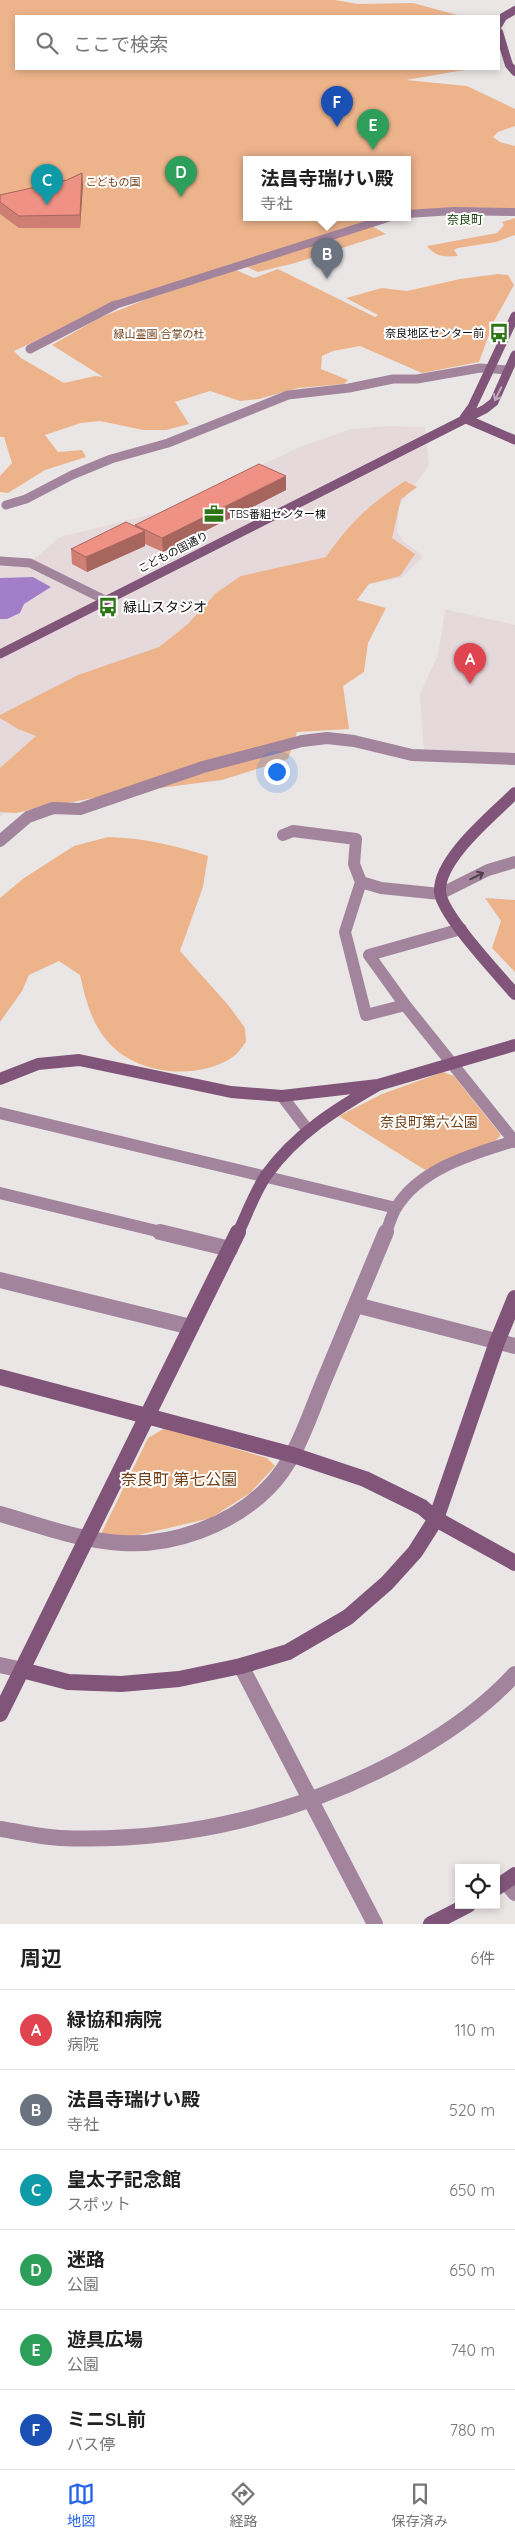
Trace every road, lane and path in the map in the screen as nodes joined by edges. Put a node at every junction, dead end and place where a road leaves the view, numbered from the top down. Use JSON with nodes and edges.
{"nodes":[{"id":1,"x":515,"y":10,"type":"edge"},
{"id":2,"x":500,"y":23,"type":"edge"},
{"id":3,"x":500,"y":36,"type":"edge"},
{"id":4,"x":515,"y":72,"type":"edge"},
{"id":5,"x":515,"y":212,"type":"edge"},
{"id":6,"x":411,"y":214,"type":"edge"},
{"id":7,"x":378,"y":221,"type":"edge"},
{"id":8,"x":515,"y":316,"type":"edge"},
{"id":9,"x":30,"y":349,"type":"dead end"},
{"id":10,"x":515,"y":356,"type":"edge"},
{"id":11,"x":490,"y":368,"type":"junction"},
{"id":12,"x":508,"y":370,"type":"junction"},
{"id":13,"x":464,"y":418,"type":"junction"},
{"id":14,"x":515,"y":440,"type":"edge"},
{"id":15,"x":6,"y":505,"type":"dead end"},
{"id":16,"x":0,"y":561,"type":"edge"},
{"id":17,"x":105,"y":600,"type":"junction"},
{"id":18,"x":0,"y":654,"type":"edge"},
{"id":19,"x":515,"y":760,"type":"edge"},
{"id":20,"x":515,"y":793,"type":"edge"},
{"id":21,"x":283,"y":835,"type":"dead end"},
{"id":22,"x":0,"y":841,"type":"edge"},
{"id":23,"x":515,"y":862,"type":"edge"},
{"id":24,"x":361,"y":882,"type":"junction"},
{"id":25,"x":440,"y":894,"type":"junction"},
{"id":26,"x":461,"y":929,"type":"junction"},
{"id":27,"x":515,"y":994,"type":"edge"},
{"id":28,"x":406,"y":1005,"type":"junction"},
{"id":29,"x":515,"y":1045,"type":"edge"},
{"id":30,"x":451,"y":1063,"type":"junction"},
{"id":31,"x":0,"y":1079,"type":"edge"},
{"id":32,"x":378,"y":1085,"type":"junction"},
{"id":33,"x":282,"y":1096,"type":"junction"},
{"id":34,"x":0,"y":1114,"type":"edge"},
{"id":35,"x":307,"y":1129,"type":"junction"},
{"id":36,"x":515,"y":1141,"type":"edge"},
{"id":37,"x":266,"y":1176,"type":"junction"},
{"id":38,"x":0,"y":1193,"type":"edge"},
{"id":39,"x":396,"y":1208,"type":"junction"},
{"id":40,"x":230,"y":1249,"type":"junction"},
{"id":41,"x":0,"y":1280,"type":"edge"},
{"id":42,"x":515,"y":1298,"type":"edge"},
{"id":43,"x":356,"y":1305,"type":"junction"},
{"id":44,"x":191,"y":1327,"type":"junction"},
{"id":45,"x":497,"y":1342,"type":"junction"},
{"id":46,"x":515,"y":1346,"type":"edge"},
{"id":47,"x":0,"y":1377,"type":"edge"},
{"id":48,"x":148,"y":1416,"type":"junction"},
{"id":49,"x":293,"y":1455,"type":"junction"},
{"id":50,"x":0,"y":1514,"type":"edge"},
{"id":51,"x":436,"y":1519,"type":"junction"},
{"id":52,"x":87,"y":1538,"type":"junction"},
{"id":53,"x":515,"y":1562,"type":"edge"},
{"id":54,"x":0,"y":1665,"type":"edge"},
{"id":55,"x":242,"y":1666,"type":"junction"},
{"id":56,"x":22,"y":1670,"type":"junction"},
{"id":57,"x":515,"y":1674,"type":"edge"},
{"id":58,"x":0,"y":1714,"type":"edge"},
{"id":59,"x":311,"y":1801,"type":"junction"},
{"id":60,"x":0,"y":1829,"type":"edge"},
{"id":61,"x":460,"y":1909,"type":"edge"},
{"id":62,"x":375,"y":1924,"type":"edge"},
{"id":63,"x":431,"y":1924,"type":"edge"}],
"edges":[{"from":1,"to":2,"type":"street"},
{"from":3,"to":4,"type":"street"},
{"from":5,"to":6,"type":"street"},
{"from":7,"to":9,"type":"street"},
{"from":8,"to":11,"type":"street"},
{"from":10,"to":12,"type":"street","name":"こどもの国通り"},
{"from":11,"to":12,"type":"street"},
{"from":11,"to":13,"type":"street"},
{"from":11,"to":15,"type":"street"},
{"from":12,"to":13,"type":"street","name":"こどもの国通り","one_way":true},
{"from":13,"to":14,"type":"street"},
{"from":13,"to":17,"type":"street","name":"こどもの国通り"},
{"from":16,"to":17,"type":"street"},
{"from":17,"to":18,"type":"street","name":"こどもの国通り"},
{"from":19,"to":22,"type":"street"},
{"from":20,"to":25,"type":"street"},
{"from":21,"to":24,"type":"street"},
{"from":25,"to":23,"type":"street","one_way":true},
{"from":24,"to":25,"type":"street"},
{"from":24,"to":28,"type":"street"},
{"from":25,"to":26,"type":"street"},
{"from":26,"to":27,"type":"street"},
{"from":26,"to":28,"type":"street"},
{"from":28,"to":30,"type":"street"},
{"from":29,"to":30,"type":"street"},
{"from":30,"to":32,"type":"street"},
{"from":30,"to":36,"type":"street"},
{"from":31,"to":33,"type":"street"},
{"from":32,"to":33,"type":"street"},
{"from":32,"to":35,"type":"street"},
{"from":33,"to":35,"type":"street"},
{"from":34,"to":37,"type":"street"},
{"from":35,"to":37,"type":"street"},
{"from":36,"to":39,"type":"street"},
{"from":37,"to":39,"type":"street"},
{"from":37,"to":40,"type":"street"},
{"from":38,"to":40,"type":"street"},
{"from":39,"to":43,"type":"street"},
{"from":40,"to":44,"type":"street"},
{"from":41,"to":44,"type":"street"},
{"from":42,"to":45,"type":"street"},
{"from":43,"to":45,"type":"street"},
{"from":43,"to":49,"type":"street"},
{"from":44,"to":48,"type":"street"},
{"from":45,"to":46,"type":"street"},
{"from":45,"to":51,"type":"street"},
{"from":47,"to":48,"type":"street"},
{"from":48,"to":49,"type":"street"},
{"from":48,"to":52,"type":"street"},
{"from":49,"to":51,"type":"street"},
{"from":49,"to":52,"type":"street"},
{"from":50,"to":52,"type":"street"},
{"from":51,"to":53,"type":"street"},
{"from":51,"to":55,"type":"street"},
{"from":52,"to":56,"type":"street"},
{"from":54,"to":56,"type":"street"},
{"from":55,"to":56,"type":"street"},
{"from":55,"to":59,"type":"street"},
{"from":56,"to":58,"type":"street"},
{"from":57,"to":59,"type":"street"},
{"from":59,"to":60,"type":"street"},
{"from":59,"to":62,"type":"street"},
{"from":61,"to":63,"type":"street"}]}
